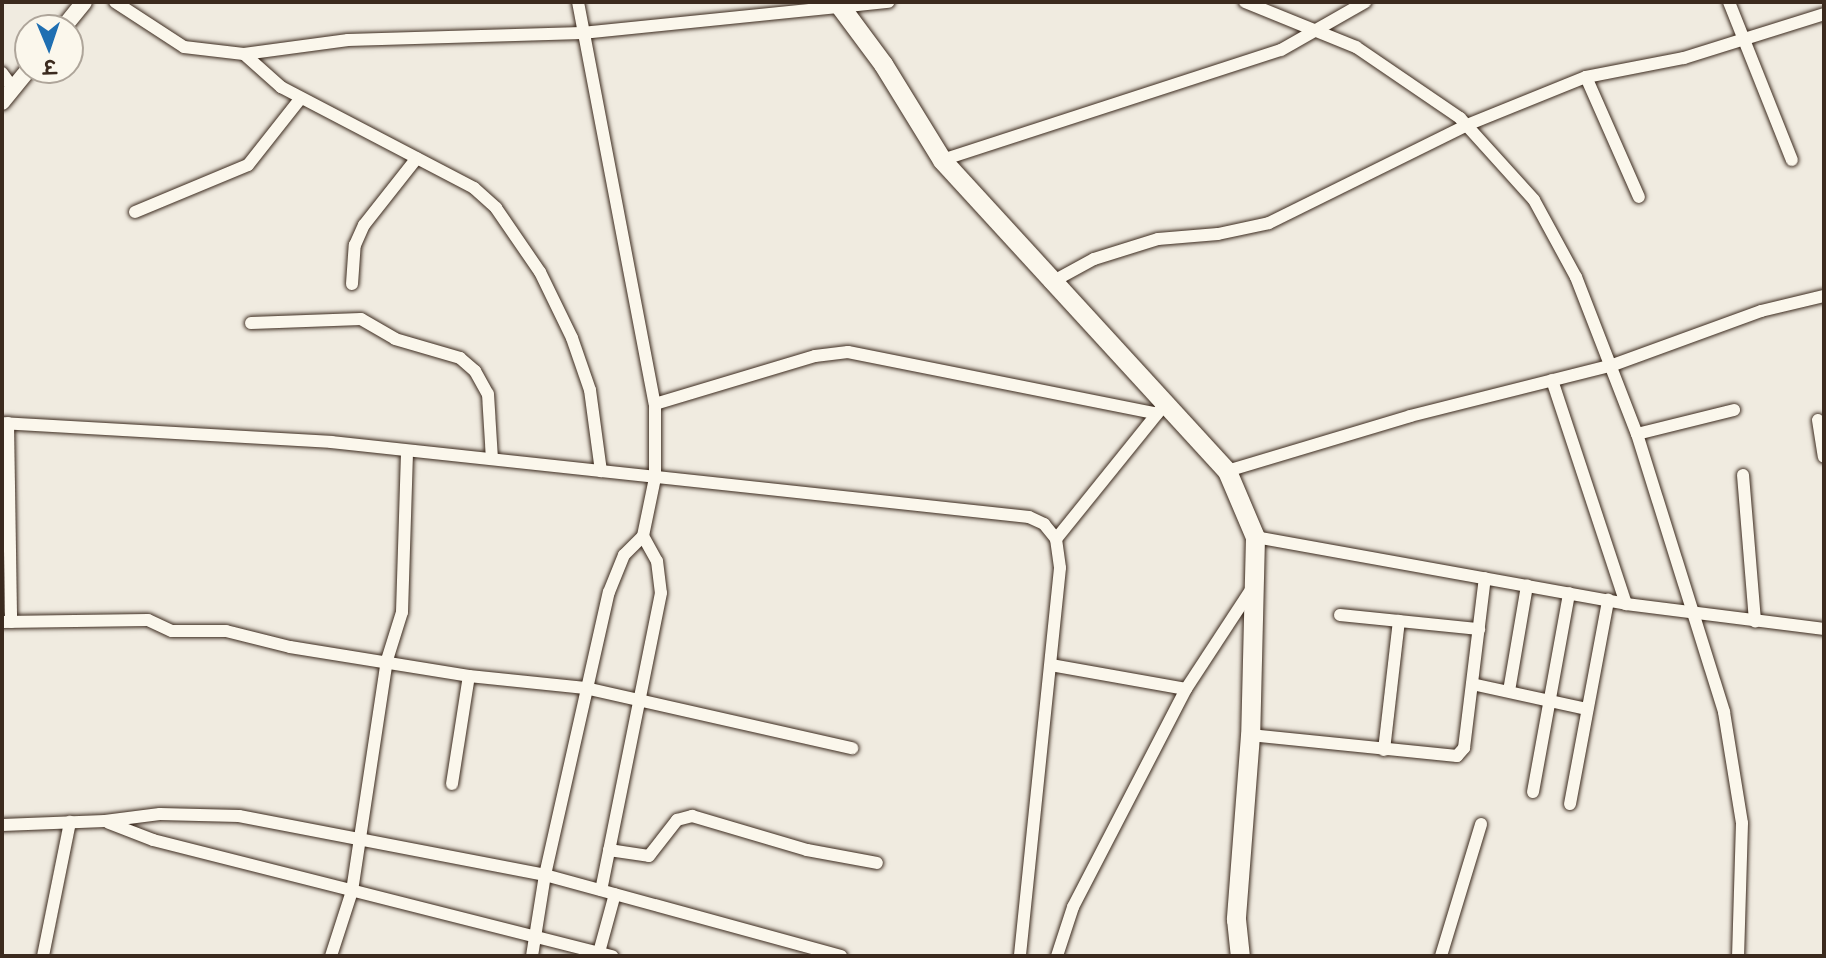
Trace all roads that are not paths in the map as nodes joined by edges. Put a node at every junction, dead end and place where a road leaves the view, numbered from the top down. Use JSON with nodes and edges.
{"nodes":[{"id":1,"x":115,"y":2,"type":"edge"},
{"id":2,"x":578,"y":2,"type":"edge"},
{"id":3,"x":888,"y":2,"type":"edge"},
{"id":4,"x":1245,"y":2,"type":"edge"},
{"id":5,"x":1365,"y":2,"type":"edge"},
{"id":6,"x":1729,"y":2,"type":"edge"},
{"id":7,"x":838,"y":4,"type":"edge"},
{"id":8,"x":1824,"y":14,"type":"edge"},
{"id":9,"x":1315,"y":30,"type":"junction"},
{"id":10,"x":582,"y":33,"type":"junction"},
{"id":11,"x":1742,"y":40,"type":"junction"},
{"id":12,"x":244,"y":54,"type":"junction"},
{"id":13,"x":2,"y":73,"type":"edge"},
{"id":14,"x":1586,"y":77,"type":"junction"},
{"id":15,"x":16,"y":84,"type":"edge"},
{"id":16,"x":13,"y":88,"type":"junction"},
{"id":17,"x":301,"y":98,"type":"junction"},
{"id":18,"x":2,"y":102,"type":"edge"},
{"id":19,"x":1467,"y":125,"type":"junction"},
{"id":20,"x":417,"y":158,"type":"junction"},
{"id":21,"x":942,"y":160,"type":"junction"},
{"id":22,"x":1792,"y":160,"type":"dead end"},
{"id":23,"x":1639,"y":197,"type":"dead end"},
{"id":24,"x":135,"y":212,"type":"dead end"},
{"id":25,"x":1050,"y":283,"type":"junction"},
{"id":26,"x":352,"y":284,"type":"dead end"},
{"id":27,"x":1824,"y":296,"type":"edge"},
{"id":28,"x":251,"y":323,"type":"dead end"},
{"id":29,"x":1613,"y":365,"type":"junction"},
{"id":30,"x":1552,"y":380,"type":"junction"},
{"id":31,"x":655,"y":404,"type":"junction"},
{"id":32,"x":1161,"y":409,"type":"junction"},
{"id":33,"x":1734,"y":410,"type":"dead end"},
{"id":34,"x":1818,"y":420,"type":"dead end"},
{"id":35,"x":5,"y":423,"type":"edge"},
{"id":36,"x":1637,"y":434,"type":"junction"},
{"id":37,"x":407,"y":452,"type":"junction"},
{"id":38,"x":1824,"y":457,"type":"edge"},
{"id":39,"x":492,"y":459,"type":"junction"},
{"id":40,"x":601,"y":471,"type":"junction"},
{"id":41,"x":1227,"y":471,"type":"junction"},
{"id":42,"x":1743,"y":475,"type":"dead end"},
{"id":43,"x":655,"y":478,"type":"junction"},
{"id":44,"x":643,"y":536,"type":"junction"},
{"id":45,"x":1255,"y":537,"type":"junction"},
{"id":46,"x":1056,"y":539,"type":"junction"},
{"id":47,"x":1485,"y":578,"type":"junction"},
{"id":48,"x":1527,"y":586,"type":"junction"},
{"id":49,"x":1252,"y":588,"type":"junction"},
{"id":50,"x":1569,"y":593,"type":"junction"},
{"id":51,"x":1608,"y":600,"type":"junction"},
{"id":52,"x":1626,"y":604,"type":"junction"},
{"id":53,"x":1696,"y":614,"type":"junction"},
{"id":54,"x":1340,"y":615,"type":"dead end"},
{"id":55,"x":1399,"y":621,"type":"junction"},
{"id":56,"x":6,"y":622,"type":"edge"},
{"id":57,"x":1755,"y":622,"type":"junction"},
{"id":58,"x":1479,"y":629,"type":"junction"},
{"id":59,"x":1824,"y":629,"type":"edge"},
{"id":60,"x":387,"y":660,"type":"junction"},
{"id":61,"x":1051,"y":665,"type":"junction"},
{"id":62,"x":469,"y":676,"type":"junction"},
{"id":63,"x":1472,"y":684,"type":"junction"},
{"id":64,"x":585,"y":688,"type":"junction"},
{"id":65,"x":1186,"y":689,"type":"junction"},
{"id":66,"x":1509,"y":691,"type":"junction"},
{"id":67,"x":1550,"y":701,"type":"junction"},
{"id":68,"x":642,"y":702,"type":"junction"},
{"id":69,"x":1587,"y":709,"type":"junction"},
{"id":70,"x":1250,"y":734,"type":"junction"},
{"id":71,"x":852,"y":748,"type":"dead end"},
{"id":72,"x":1384,"y":750,"type":"junction"},
{"id":73,"x":452,"y":783,"type":"dead end"},
{"id":74,"x":1533,"y":792,"type":"dead end"},
{"id":75,"x":1570,"y":804,"type":"dead end"},
{"id":76,"x":105,"y":821,"type":"junction"},
{"id":77,"x":70,"y":822,"type":"junction"},
{"id":78,"x":1481,"y":824,"type":"dead end"},
{"id":79,"x":2,"y":825,"type":"edge"},
{"id":80,"x":360,"y":840,"type":"junction"},
{"id":81,"x":609,"y":850,"type":"junction"},
{"id":82,"x":877,"y":863,"type":"dead end"},
{"id":83,"x":545,"y":875,"type":"junction"},
{"id":84,"x":600,"y":890,"type":"junction"},
{"id":85,"x":352,"y":891,"type":"junction"},
{"id":86,"x":615,"y":894,"type":"junction"},
{"id":87,"x":535,"y":939,"type":"junction"},
{"id":88,"x":599,"y":955,"type":"edge"},
{"id":89,"x":43,"y":956,"type":"edge"},
{"id":90,"x":331,"y":956,"type":"edge"},
{"id":91,"x":532,"y":956,"type":"edge"},
{"id":92,"x":612,"y":956,"type":"edge"},
{"id":93,"x":841,"y":956,"type":"edge"},
{"id":94,"x":1020,"y":956,"type":"edge"},
{"id":95,"x":1057,"y":956,"type":"edge"},
{"id":96,"x":1240,"y":956,"type":"edge"},
{"id":97,"x":1441,"y":956,"type":"edge"},
{"id":98,"x":1738,"y":956,"type":"edge"}],
"edges":[{"from":1,"to":12,"type":"street"},
{"from":2,"to":10,"type":"street"},
{"from":3,"to":7,"type":"street"},
{"from":4,"to":9,"type":"street"},
{"from":5,"to":9,"type":"street"},
{"from":6,"to":11,"type":"street"},
{"from":7,"to":10,"type":"street"},
{"from":7,"to":21,"type":"main road"},
{"from":8,"to":11,"type":"street"},
{"from":9,"to":19,"type":"street"},
{"from":9,"to":21,"type":"street"},
{"from":10,"to":12,"type":"street"},
{"from":10,"to":31,"type":"street"},
{"from":11,"to":14,"type":"street"},
{"from":11,"to":22,"type":"street"},
{"from":12,"to":17,"type":"street"},
{"from":13,"to":16,"type":"street"},
{"from":14,"to":19,"type":"street"},
{"from":14,"to":23,"type":"street"},
{"from":15,"to":16,"type":"street"},
{"from":16,"to":18,"type":"street"},
{"from":17,"to":20,"type":"street"},
{"from":17,"to":24,"type":"street"},
{"from":19,"to":25,"type":"street"},
{"from":19,"to":29,"type":"street"},
{"from":20,"to":26,"type":"street"},
{"from":20,"to":40,"type":"street"},
{"from":21,"to":25,"type":"main road"},
{"from":25,"to":32,"type":"main road"},
{"from":27,"to":29,"type":"street"},
{"from":28,"to":39,"type":"street"},
{"from":29,"to":30,"type":"street"},
{"from":29,"to":36,"type":"street"},
{"from":30,"to":41,"type":"street"},
{"from":30,"to":52,"type":"street"},
{"from":31,"to":32,"type":"street"},
{"from":31,"to":43,"type":"street"},
{"from":32,"to":41,"type":"main road"},
{"from":32,"to":46,"type":"street"},
{"from":33,"to":36,"type":"street"},
{"from":34,"to":38,"type":"street"},
{"from":35,"to":37,"type":"street"},
{"from":35,"to":56,"type":"street"},
{"from":36,"to":53,"type":"street"},
{"from":37,"to":39,"type":"street"},
{"from":37,"to":60,"type":"street"},
{"from":39,"to":40,"type":"street"},
{"from":40,"to":43,"type":"street"},
{"from":41,"to":45,"type":"main road"},
{"from":42,"to":57,"type":"street"},
{"from":43,"to":44,"type":"street"},
{"from":43,"to":46,"type":"street"},
{"from":44,"to":64,"type":"street"},
{"from":44,"to":68,"type":"street"},
{"from":45,"to":47,"type":"street"},
{"from":45,"to":49,"type":"main road"},
{"from":46,"to":61,"type":"street"},
{"from":47,"to":48,"type":"street"},
{"from":47,"to":58,"type":"street"},
{"from":48,"to":50,"type":"street"},
{"from":48,"to":66,"type":"street"},
{"from":49,"to":65,"type":"street"},
{"from":49,"to":70,"type":"main road"},
{"from":50,"to":51,"type":"street"},
{"from":50,"to":67,"type":"street"},
{"from":51,"to":52,"type":"street"},
{"from":51,"to":69,"type":"street"},
{"from":52,"to":53,"type":"street"},
{"from":53,"to":57,"type":"street"},
{"from":53,"to":98,"type":"street"},
{"from":54,"to":55,"type":"street"},
{"from":55,"to":58,"type":"street"},
{"from":55,"to":72,"type":"street"},
{"from":56,"to":60,"type":"street"},
{"from":57,"to":59,"type":"street"},
{"from":58,"to":63,"type":"street"},
{"from":60,"to":62,"type":"street"},
{"from":60,"to":80,"type":"street"},
{"from":61,"to":65,"type":"street"},
{"from":61,"to":94,"type":"street"},
{"from":62,"to":64,"type":"street"},
{"from":62,"to":73,"type":"street"},
{"from":63,"to":66,"type":"street"},
{"from":63,"to":72,"type":"street"},
{"from":64,"to":68,"type":"street"},
{"from":64,"to":83,"type":"street"},
{"from":65,"to":95,"type":"street"},
{"from":66,"to":67,"type":"street"},
{"from":67,"to":69,"type":"street"},
{"from":67,"to":74,"type":"street"},
{"from":68,"to":71,"type":"street"},
{"from":68,"to":81,"type":"street"},
{"from":69,"to":75,"type":"street"},
{"from":70,"to":72,"type":"street"},
{"from":70,"to":96,"type":"main road"},
{"from":76,"to":77,"type":"street"},
{"from":76,"to":80,"type":"street"},
{"from":76,"to":85,"type":"street"},
{"from":77,"to":79,"type":"street"},
{"from":77,"to":89,"type":"street"},
{"from":78,"to":97,"type":"street"},
{"from":80,"to":83,"type":"street"},
{"from":80,"to":85,"type":"street"},
{"from":81,"to":82,"type":"street"},
{"from":81,"to":84,"type":"street"},
{"from":83,"to":84,"type":"street"},
{"from":83,"to":87,"type":"street"},
{"from":84,"to":86,"type":"street"},
{"from":85,"to":87,"type":"street"},
{"from":85,"to":90,"type":"street"},
{"from":86,"to":88,"type":"street"},
{"from":86,"to":93,"type":"street"},
{"from":87,"to":88,"type":"street"},
{"from":87,"to":91,"type":"street"},
{"from":88,"to":92,"type":"street"}]}
